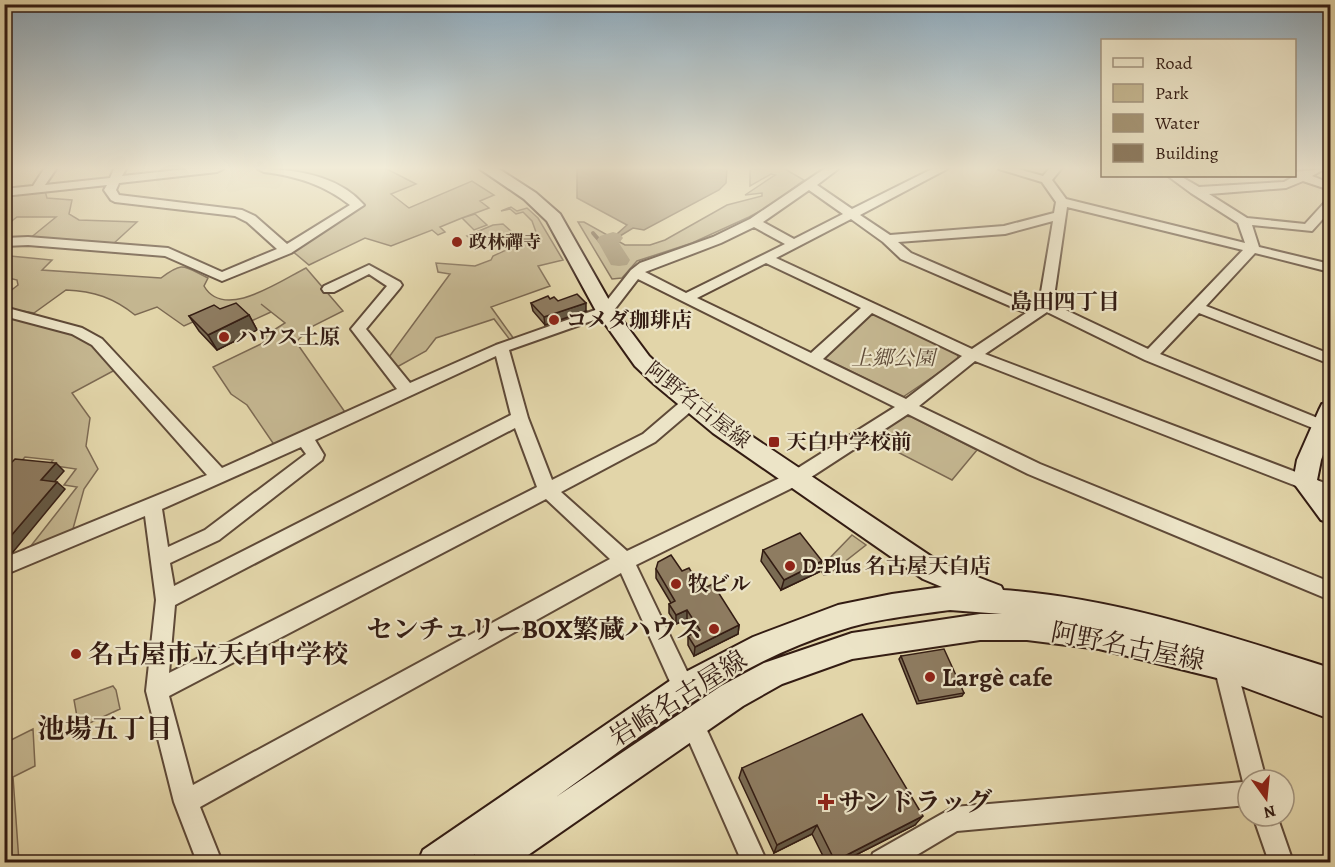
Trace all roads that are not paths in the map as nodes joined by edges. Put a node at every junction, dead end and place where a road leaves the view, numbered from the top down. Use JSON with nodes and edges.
{"nodes":[{"id":1,"x":205,"y":209,"type":"edge"},
{"id":2,"x":351,"y":209,"type":"edge"},
{"id":3,"x":545,"y":209,"type":"edge"},
{"id":4,"x":772,"y":209,"type":"edge"},
{"id":5,"x":844,"y":209,"type":"edge"},
{"id":6,"x":859,"y":209,"type":"edge"},
{"id":7,"x":1060,"y":209,"type":"edge"},
{"id":8,"x":1061,"y":209,"type":"edge"},
{"id":9,"x":1063,"y":209,"type":"edge"},
{"id":10,"x":1226,"y":209,"type":"edge"},
{"id":11,"x":1325,"y":209,"type":"edge"},
{"id":12,"x":850,"y":214,"type":"junction"},
{"id":13,"x":1244,"y":221,"type":"junction"},
{"id":14,"x":754,"y":222,"type":"junction"},
{"id":15,"x":887,"y":238,"type":"junction"},
{"id":16,"x":4,"y":242,"type":"edge"},
{"id":17,"x":795,"y":244,"type":"junction"},
{"id":18,"x":1253,"y":248,"type":"junction"},
{"id":19,"x":286,"y":250,"type":"junction"},
{"id":20,"x":766,"y":258,"type":"junction"},
{"id":21,"x":1330,"y":268,"type":"edge"},
{"id":22,"x":636,"y":273,"type":"junction"},
{"id":23,"x":329,"y":289,"type":"dead end"},
{"id":24,"x":686,"y":298,"type":"junction"},
{"id":25,"x":1196,"y":307,"type":"junction"},
{"id":26,"x":870,"y":308,"type":"junction"},
{"id":27,"x":1041,"y":309,"type":"junction"},
{"id":28,"x":4,"y":311,"type":"edge"},
{"id":29,"x":606,"y":311,"type":"junction"},
{"id":30,"x":501,"y":348,"type":"junction"},
{"id":31,"x":973,"y":355,"type":"junction"},
{"id":32,"x":1150,"y":356,"type":"junction"},
{"id":33,"x":1330,"y":359,"type":"edge"},
{"id":34,"x":812,"y":360,"type":"junction"},
{"id":35,"x":407,"y":391,"type":"junction"},
{"id":36,"x":690,"y":403,"type":"junction"},
{"id":37,"x":906,"y":408,"type":"junction"},
{"id":38,"x":520,"y":418,"type":"junction"},
{"id":39,"x":1328,"y":422,"type":"edge"},
{"id":40,"x":304,"y":438,"type":"junction"},
{"id":41,"x":219,"y":477,"type":"junction"},
{"id":42,"x":796,"y":478,"type":"junction"},
{"id":43,"x":1305,"y":482,"type":"junction"},
{"id":44,"x":547,"y":490,"type":"junction"},
{"id":45,"x":1330,"y":492,"type":"edge"},
{"id":46,"x":152,"y":506,"type":"junction"},
{"id":47,"x":1330,"y":513,"type":"edge"},
{"id":48,"x":160,"y":559,"type":"junction"},
{"id":49,"x":624,"y":561,"type":"junction"},
{"id":50,"x":4,"y":567,"type":"edge"},
{"id":51,"x":932,"y":571,"type":"junction"},
{"id":52,"x":1330,"y":591,"type":"edge"},
{"id":53,"x":950,"y":598,"type":"junction"},
{"id":54,"x":166,"y":600,"type":"junction"},
{"id":55,"x":1015,"y":603,"type":"junction"},
{"id":56,"x":953,"y":631,"type":"junction"},
{"id":57,"x":1225,"y":666,"type":"junction"},
{"id":58,"x":1330,"y":682,"type":"edge"},
{"id":59,"x":684,"y":688,"type":"junction"},
{"id":60,"x":157,"y":691,"type":"junction"},
{"id":61,"x":1330,"y":704,"type":"edge"},
{"id":62,"x":692,"y":723,"type":"junction"},
{"id":63,"x":1251,"y":768,"type":"edge"},
{"id":64,"x":1236,"y":794,"type":"edge"},
{"id":65,"x":186,"y":802,"type":"junction"},
{"id":66,"x":1269,"y":828,"type":"edge"},
{"id":67,"x":209,"y":862,"type":"edge"},
{"id":68,"x":435,"y":862,"type":"edge"},
{"id":69,"x":489,"y":862,"type":"edge"},
{"id":70,"x":755,"y":862,"type":"edge"},
{"id":71,"x":882,"y":862,"type":"edge"},
{"id":72,"x":1281,"y":862,"type":"edge"}],
"edges":[{"from":1,"to":19,"type":"street"},
{"from":2,"to":19,"type":"street"},
{"from":3,"to":29,"type":"main road","name":"阿野名古屋線"},
{"from":4,"to":14,"type":"street"},
{"from":5,"to":12,"type":"street"},
{"from":6,"to":12,"type":"street"},
{"from":7,"to":15,"type":"street"},
{"from":8,"to":27,"type":"street"},
{"from":9,"to":18,"type":"street"},
{"from":10,"to":13,"type":"street"},
{"from":11,"to":13,"type":"street"},
{"from":12,"to":15,"type":"street"},
{"from":12,"to":17,"type":"street"},
{"from":13,"to":18,"type":"street"},
{"from":14,"to":17,"type":"street"},
{"from":14,"to":22,"type":"street"},
{"from":15,"to":27,"type":"street"},
{"from":16,"to":19,"type":"street"},
{"from":17,"to":20,"type":"street"},
{"from":18,"to":21,"type":"street"},
{"from":18,"to":25,"type":"street"},
{"from":20,"to":24,"type":"street"},
{"from":20,"to":26,"type":"street"},
{"from":22,"to":24,"type":"street"},
{"from":22,"to":29,"type":"street"},
{"from":23,"to":35,"type":"street"},
{"from":24,"to":34,"type":"street"},
{"from":25,"to":32,"type":"street"},
{"from":25,"to":33,"type":"street"},
{"from":26,"to":31,"type":"street"},
{"from":26,"to":34,"type":"street"},
{"from":27,"to":31,"type":"street"},
{"from":27,"to":32,"type":"street"},
{"from":28,"to":41,"type":"street"},
{"from":29,"to":30,"type":"street"},
{"from":29,"to":36,"type":"main road","name":"阿野名古屋線"},
{"from":30,"to":35,"type":"street"},
{"from":30,"to":38,"type":"street"},
{"from":31,"to":37,"type":"street"},
{"from":31,"to":43,"type":"street"},
{"from":32,"to":39,"type":"street"},
{"from":34,"to":37,"type":"street"},
{"from":35,"to":40,"type":"street"},
{"from":36,"to":42,"type":"main road","name":"阿野名古屋線"},
{"from":36,"to":44,"type":"street"},
{"from":37,"to":42,"type":"street"},
{"from":37,"to":52,"type":"street"},
{"from":38,"to":44,"type":"street"},
{"from":38,"to":54,"type":"street"},
{"from":39,"to":43,"type":"main road"},
{"from":40,"to":41,"type":"street"},
{"from":40,"to":48,"type":"street"},
{"from":41,"to":46,"type":"street"},
{"from":42,"to":49,"type":"street"},
{"from":42,"to":51,"type":"main road","name":"阿野名古屋線"},
{"from":43,"to":45,"type":"street"},
{"from":43,"to":47,"type":"main road"},
{"from":44,"to":49,"type":"street"},
{"from":44,"to":60,"type":"street"},
{"from":46,"to":48,"type":"street"},
{"from":46,"to":50,"type":"street"},
{"from":48,"to":54,"type":"street"},
{"from":49,"to":59,"type":"street"},
{"from":49,"to":65,"type":"street"},
{"from":51,"to":53,"type":"main road","name":"阿野名古屋線"},
{"from":51,"to":55,"type":"main road","name":"阿野名古屋線"},
{"from":53,"to":55,"type":"main road","name":"阿野名古屋線"},
{"from":53,"to":56,"type":"main road","name":"阿野名古屋線"},
{"from":53,"to":59,"type":"main road","name":"岩崎名古屋線"},
{"from":54,"to":60,"type":"street"},
{"from":55,"to":58,"type":"main road","name":"阿野名古屋線"},
{"from":56,"to":57,"type":"main road","name":"阿野名古屋線"},
{"from":56,"to":62,"type":"main road","name":"岩崎名古屋線"},
{"from":57,"to":61,"type":"main road","name":"阿野名古屋線"},
{"from":57,"to":63,"type":"street"},
{"from":59,"to":68,"type":"main road","name":"岩崎名古屋線"},
{"from":60,"to":65,"type":"street"},
{"from":62,"to":69,"type":"main road","name":"岩崎名古屋線"},
{"from":62,"to":70,"type":"street"},
{"from":64,"to":71,"type":"street"},
{"from":65,"to":67,"type":"street"},
{"from":66,"to":72,"type":"street"}]}
